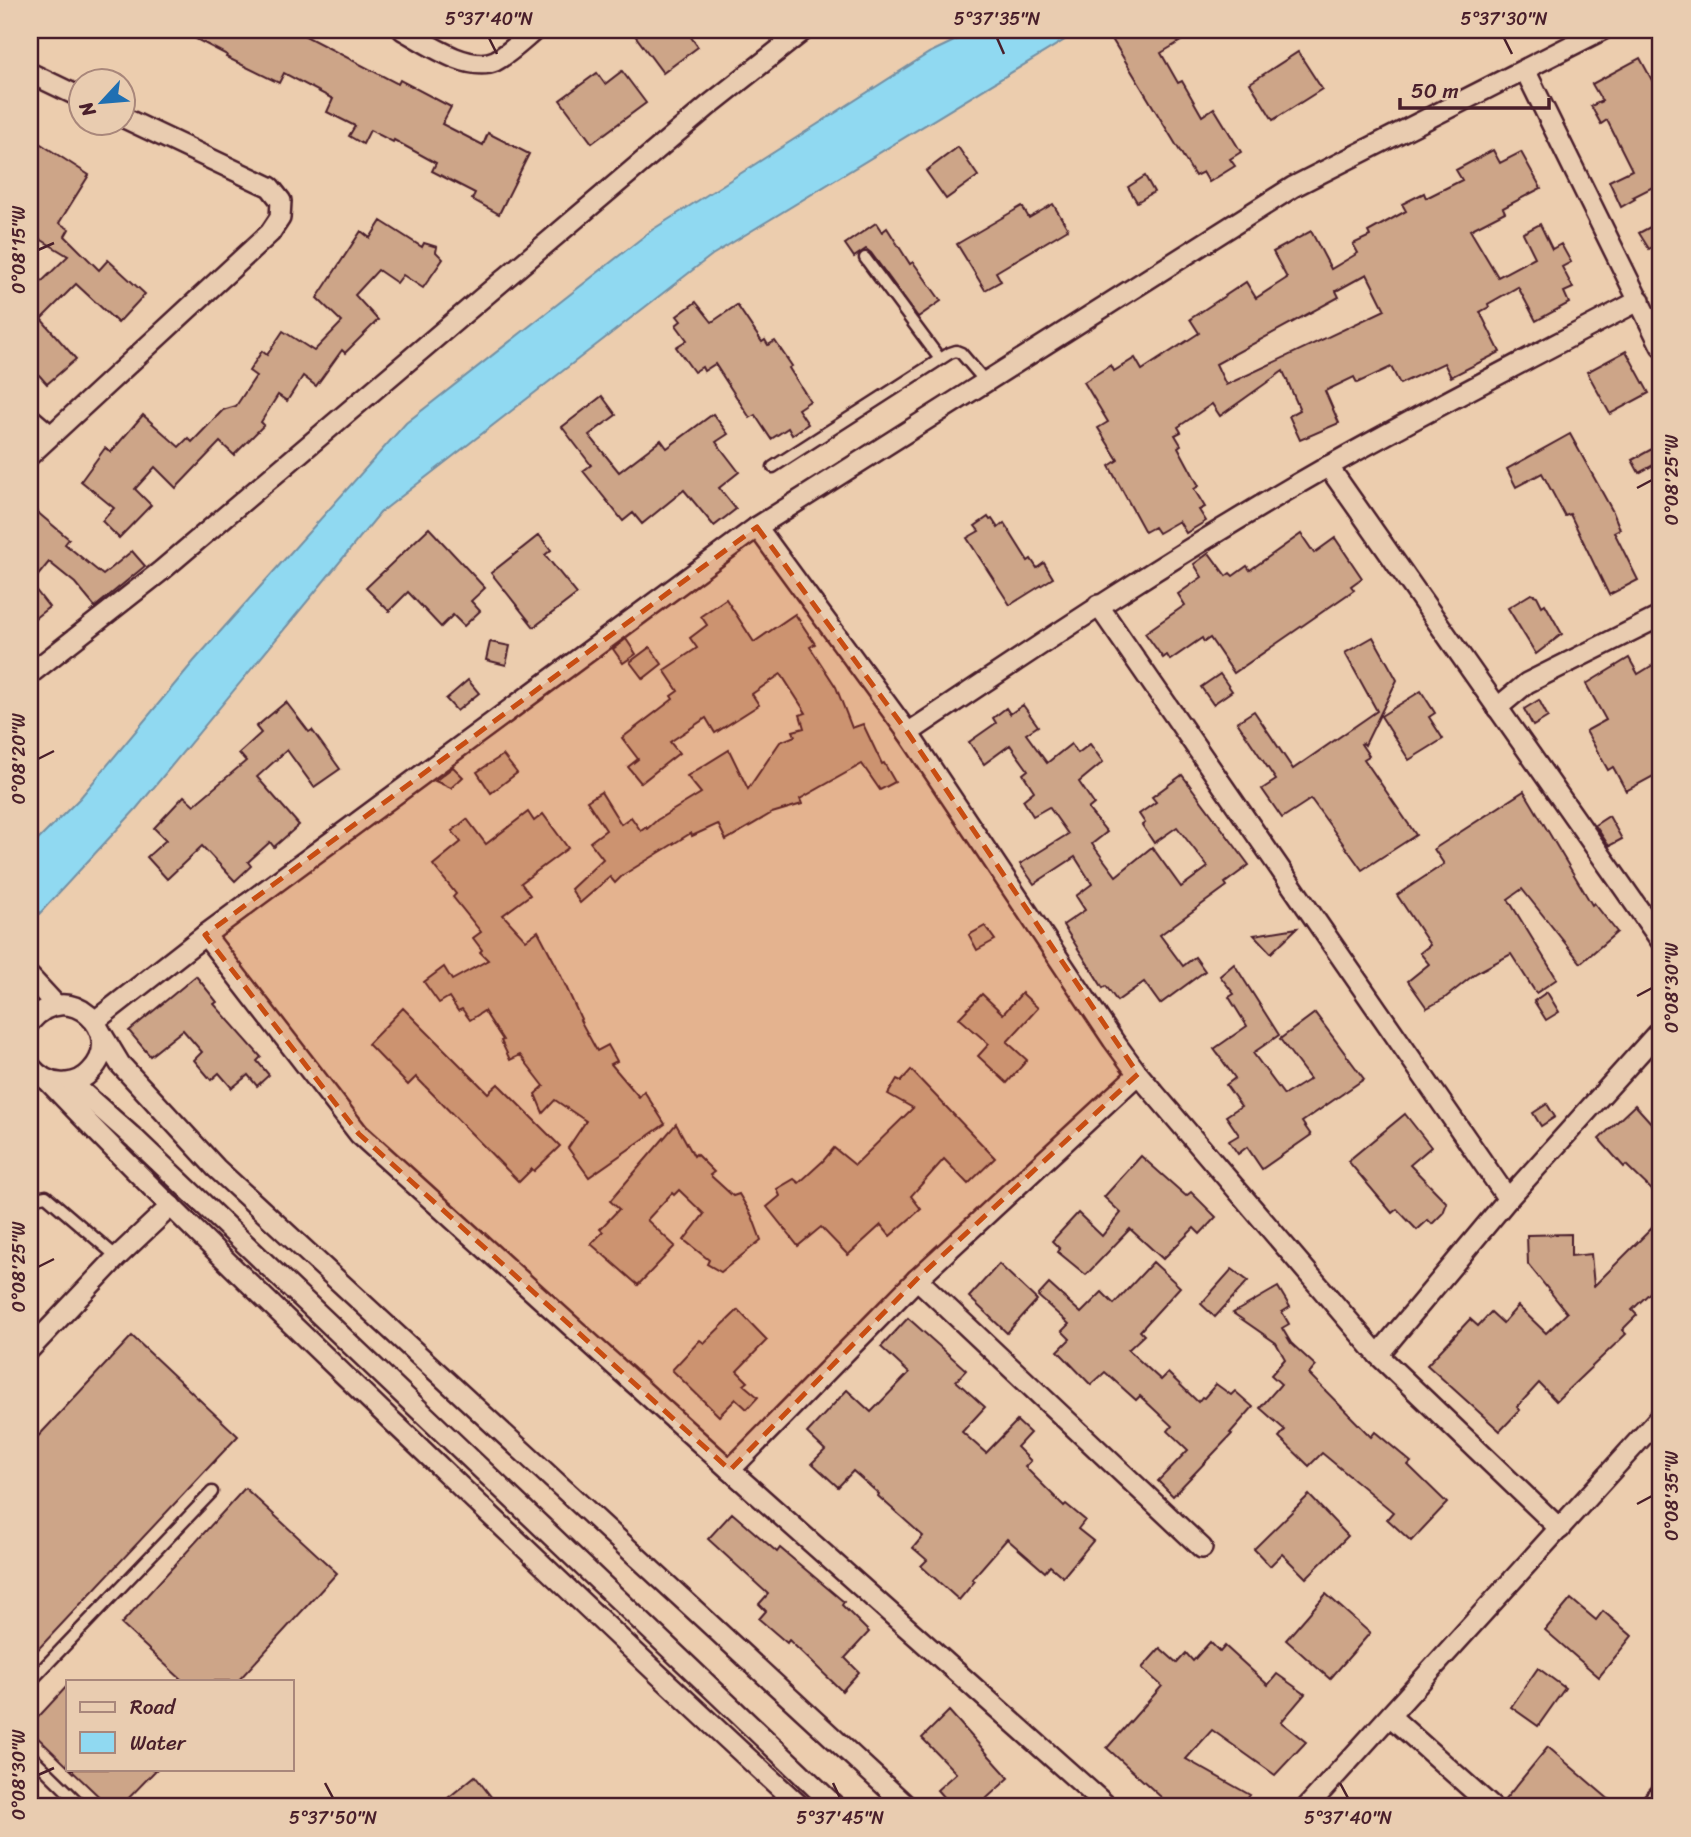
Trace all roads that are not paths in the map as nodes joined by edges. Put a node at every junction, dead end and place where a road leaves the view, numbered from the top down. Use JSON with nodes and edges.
{"nodes":[{"id":1,"x":404,"y":30,"type":"edge"},
{"id":2,"x":535,"y":30,"type":"edge"},
{"id":3,"x":804,"y":30,"type":"edge"},
{"id":4,"x":1602,"y":30,"type":"edge"},
{"id":5,"x":1525,"y":70,"type":"junction"},
{"id":6,"x":30,"y":73,"type":"edge"},
{"id":7,"x":66,"y":90,"type":"edge"},
{"id":8,"x":136,"y":124,"type":"edge"},
{"id":9,"x":865,"y":258,"type":"dead end"},
{"id":10,"x":1640,"y":300,"type":"junction"},
{"id":11,"x":1661,"y":346,"type":"edge"},
{"id":12,"x":940,"y":359,"type":"junction"},
{"id":13,"x":985,"y":381,"type":"junction"},
{"id":14,"x":30,"y":418,"type":"edge"},
{"id":15,"x":50,"y":435,"type":"junction"},
{"id":16,"x":30,"y":455,"type":"edge"},
{"id":17,"x":1328,"y":466,"type":"junction"},
{"id":18,"x":773,"y":467,"type":"dead end"},
{"id":19,"x":757,"y":527,"type":"junction"},
{"id":20,"x":1098,"y":606,"type":"junction"},
{"id":21,"x":1661,"y":616,"type":"edge"},
{"id":22,"x":30,"y":674,"type":"edge"},
{"id":23,"x":1497,"y":708,"type":"junction"},
{"id":24,"x":908,"y":733,"type":"junction"},
{"id":25,"x":205,"y":935,"type":"junction"},
{"id":26,"x":1661,"y":942,"type":"edge"},
{"id":27,"x":30,"y":977,"type":"edge"},
{"id":28,"x":56,"y":1005,"type":"junction"},
{"id":29,"x":30,"y":1022,"type":"edge"},
{"id":30,"x":97,"y":1026,"type":"junction"},
{"id":31,"x":1661,"y":1029,"type":"edge"},
{"id":32,"x":30,"y":1066,"type":"edge"},
{"id":33,"x":1138,"y":1074,"type":"junction"},
{"id":34,"x":48,"y":1081,"type":"junction"},
{"id":35,"x":72,"y":1083,"type":"junction"},
{"id":36,"x":30,"y":1199,"type":"edge"},
{"id":37,"x":1508,"y":1199,"type":"junction"},
{"id":38,"x":171,"y":1206,"type":"junction"},
{"id":39,"x":117,"y":1257,"type":"junction"},
{"id":40,"x":917,"y":1279,"type":"junction"},
{"id":41,"x":30,"y":1349,"type":"edge"},
{"id":42,"x":1378,"y":1355,"type":"junction"},
{"id":43,"x":1661,"y":1418,"type":"edge"},
{"id":44,"x":730,"y":1471,"type":"junction"},
{"id":45,"x":212,"y":1492,"type":"dead end"},
{"id":46,"x":1560,"y":1529,"type":"junction"},
{"id":47,"x":1202,"y":1548,"type":"dead end"},
{"id":48,"x":30,"y":1682,"type":"edge"},
{"id":49,"x":1390,"y":1716,"type":"junction"},
{"id":50,"x":30,"y":1755,"type":"edge"},
{"id":51,"x":1661,"y":1793,"type":"edge"},
{"id":52,"x":81,"y":1805,"type":"dead end"},
{"id":53,"x":802,"y":1807,"type":"edge"},
{"id":54,"x":836,"y":1807,"type":"edge"},
{"id":55,"x":908,"y":1807,"type":"edge"},
{"id":56,"x":1108,"y":1807,"type":"edge"},
{"id":57,"x":1307,"y":1807,"type":"edge"},
{"id":58,"x":1492,"y":1807,"type":"edge"},
{"id":59,"x":1648,"y":1807,"type":"edge"}],
"edges":[{"from":1,"to":2,"type":"street"},
{"from":3,"to":22,"type":"street"},
{"from":4,"to":5,"type":"street"},
{"from":5,"to":10,"type":"street"},
{"from":5,"to":13,"type":"street"},
{"from":6,"to":7,"type":"street"},
{"from":8,"to":15,"type":"street"},
{"from":9,"to":12,"type":"lane"},
{"from":10,"to":11,"type":"street"},
{"from":10,"to":17,"type":"street"},
{"from":12,"to":13,"type":"lane"},
{"from":12,"to":18,"type":"lane"},
{"from":13,"to":19,"type":"street"},
{"from":14,"to":15,"type":"street"},
{"from":15,"to":16,"type":"street"},
{"from":17,"to":20,"type":"street"},
{"from":17,"to":23,"type":"street"},
{"from":19,"to":24,"type":"street"},
{"from":19,"to":25,"type":"street"},
{"from":20,"to":24,"type":"street"},
{"from":20,"to":37,"type":"street"},
{"from":21,"to":23,"type":"street"},
{"from":23,"to":26,"type":"street"},
{"from":24,"to":33,"type":"street"},
{"from":25,"to":30,"type":"street"},
{"from":25,"to":44,"type":"street"},
{"from":27,"to":28,"type":"street"},
{"from":28,"to":29,"type":"street"},
{"from":28,"to":30,"type":"street"},
{"from":30,"to":35,"type":"street"},
{"from":30,"to":55,"type":"street"},
{"from":31,"to":37,"type":"street"},
{"from":32,"to":34,"type":"street"},
{"from":33,"to":40,"type":"street"},
{"from":33,"to":42,"type":"street"},
{"from":34,"to":35,"type":"street"},
{"from":34,"to":38,"type":"street"},
{"from":35,"to":54,"type":"street"},
{"from":36,"to":39,"type":"lane"},
{"from":37,"to":42,"type":"street"},
{"from":38,"to":39,"type":"street"},
{"from":38,"to":53,"type":"street"},
{"from":39,"to":41,"type":"street"},
{"from":40,"to":44,"type":"street"},
{"from":40,"to":47,"type":"street"},
{"from":42,"to":46,"type":"street"},
{"from":43,"to":46,"type":"street"},
{"from":44,"to":56,"type":"street"},
{"from":45,"to":48,"type":"lane"},
{"from":46,"to":49,"type":"street"},
{"from":49,"to":57,"type":"street"},
{"from":49,"to":58,"type":"street"},
{"from":50,"to":52,"type":"lane"},
{"from":51,"to":59,"type":"street"}]}
